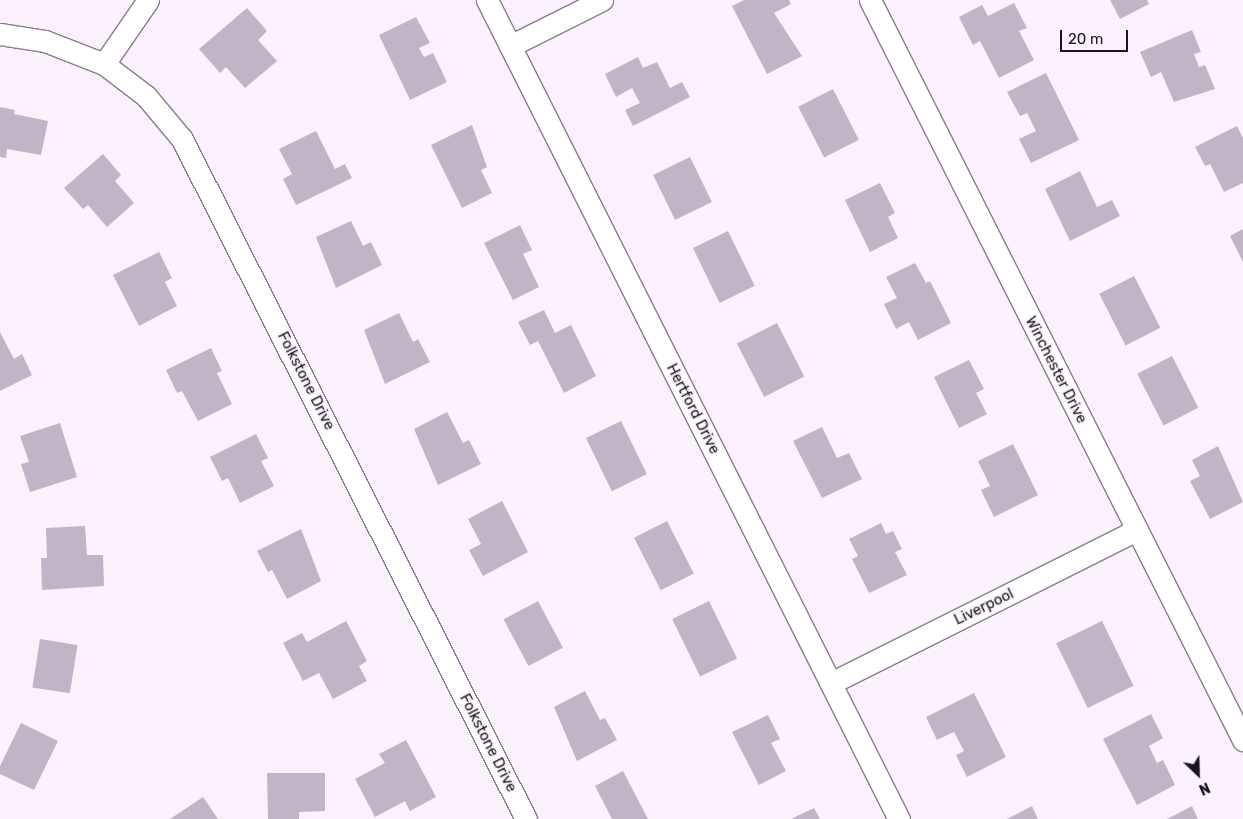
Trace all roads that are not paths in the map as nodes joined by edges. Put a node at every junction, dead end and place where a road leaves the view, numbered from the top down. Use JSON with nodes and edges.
{"nodes":[{"id":1,"x":148,"y":0,"type":"edge"},
{"id":2,"x":487,"y":0,"type":"edge"},
{"id":3,"x":602,"y":0,"type":"edge"},
{"id":4,"x":870,"y":0,"type":"edge"},
{"id":5,"x":0,"y":34,"type":"edge"},
{"id":6,"x":510,"y":46,"type":"junction"},
{"id":7,"x":104,"y":64,"type":"junction"},
{"id":8,"x":1137,"y":530,"type":"junction"},
{"id":9,"x":831,"y":683,"type":"junction"},
{"id":10,"x":1243,"y":740,"type":"edge"},
{"id":11,"x":526,"y":819,"type":"edge"},
{"id":12,"x":898,"y":819,"type":"edge"}],
"edges":[{"from":1,"to":7,"type":"street"},
{"from":2,"to":6,"type":"street","name":"Hertford Drive"},
{"from":3,"to":6,"type":"street"},
{"from":4,"to":8,"type":"street","name":"Winchester Drive"},
{"from":5,"to":7,"type":"street","name":"Folkstone Drive"},
{"from":6,"to":9,"type":"street","name":"Hertford Drive"},
{"from":7,"to":11,"type":"street","name":"Folkstone Drive"},
{"from":8,"to":9,"type":"street","name":"Liverpool"},
{"from":8,"to":10,"type":"street","name":"Winchester Drive"},
{"from":9,"to":12,"type":"street","name":"Hertford Drive"}]}
